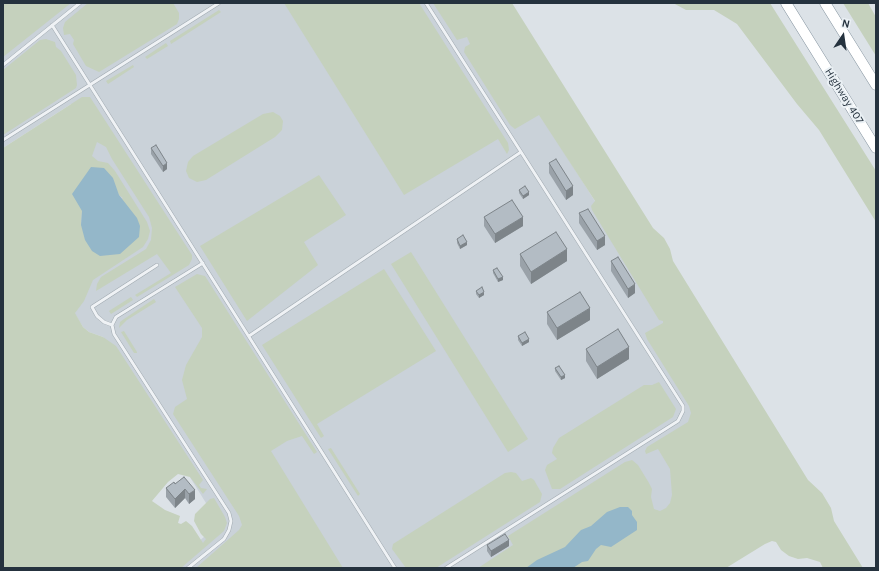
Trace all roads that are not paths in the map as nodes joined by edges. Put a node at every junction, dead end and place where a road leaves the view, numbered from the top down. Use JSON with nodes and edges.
{"nodes":[{"id":1,"x":80,"y":3,"type":"edge"},
{"id":2,"x":219,"y":3,"type":"edge"},
{"id":3,"x":426,"y":3,"type":"edge"},
{"id":4,"x":786,"y":3,"type":"edge"},
{"id":5,"x":825,"y":3,"type":"edge"},
{"id":6,"x":52,"y":25,"type":"junction"},
{"id":7,"x":3,"y":65,"type":"edge"},
{"id":8,"x":90,"y":85,"type":"junction"},
{"id":9,"x":876,"y":85,"type":"edge"},
{"id":10,"x":3,"y":140,"type":"edge"},
{"id":11,"x":876,"y":148,"type":"edge"},
{"id":12,"x":521,"y":152,"type":"junction"},
{"id":13,"x":203,"y":263,"type":"junction"},
{"id":14,"x":157,"y":265,"type":"dead end"},
{"id":15,"x":112,"y":325,"type":"junction"},
{"id":16,"x":249,"y":336,"type":"junction"},
{"id":17,"x":188,"y":568,"type":"edge"},
{"id":18,"x":395,"y":568,"type":"edge"},
{"id":19,"x":446,"y":568,"type":"edge"}],
"edges":[{"from":1,"to":6,"type":"lane"},
{"from":2,"to":8,"type":"lane"},
{"from":3,"to":12,"type":"lane"},
{"from":4,"to":11,"type":"highway","name":"Highway 407"},
{"from":5,"to":9,"type":"highway"},
{"from":6,"to":7,"type":"lane"},
{"from":6,"to":8,"type":"lane"},
{"from":8,"to":10,"type":"lane"},
{"from":8,"to":13,"type":"lane"},
{"from":12,"to":16,"type":"lane"},
{"from":12,"to":19,"type":"lane"},
{"from":13,"to":15,"type":"lane"},
{"from":13,"to":16,"type":"lane"},
{"from":14,"to":15,"type":"lane"},
{"from":15,"to":17,"type":"lane"},
{"from":16,"to":18,"type":"lane"}]}
